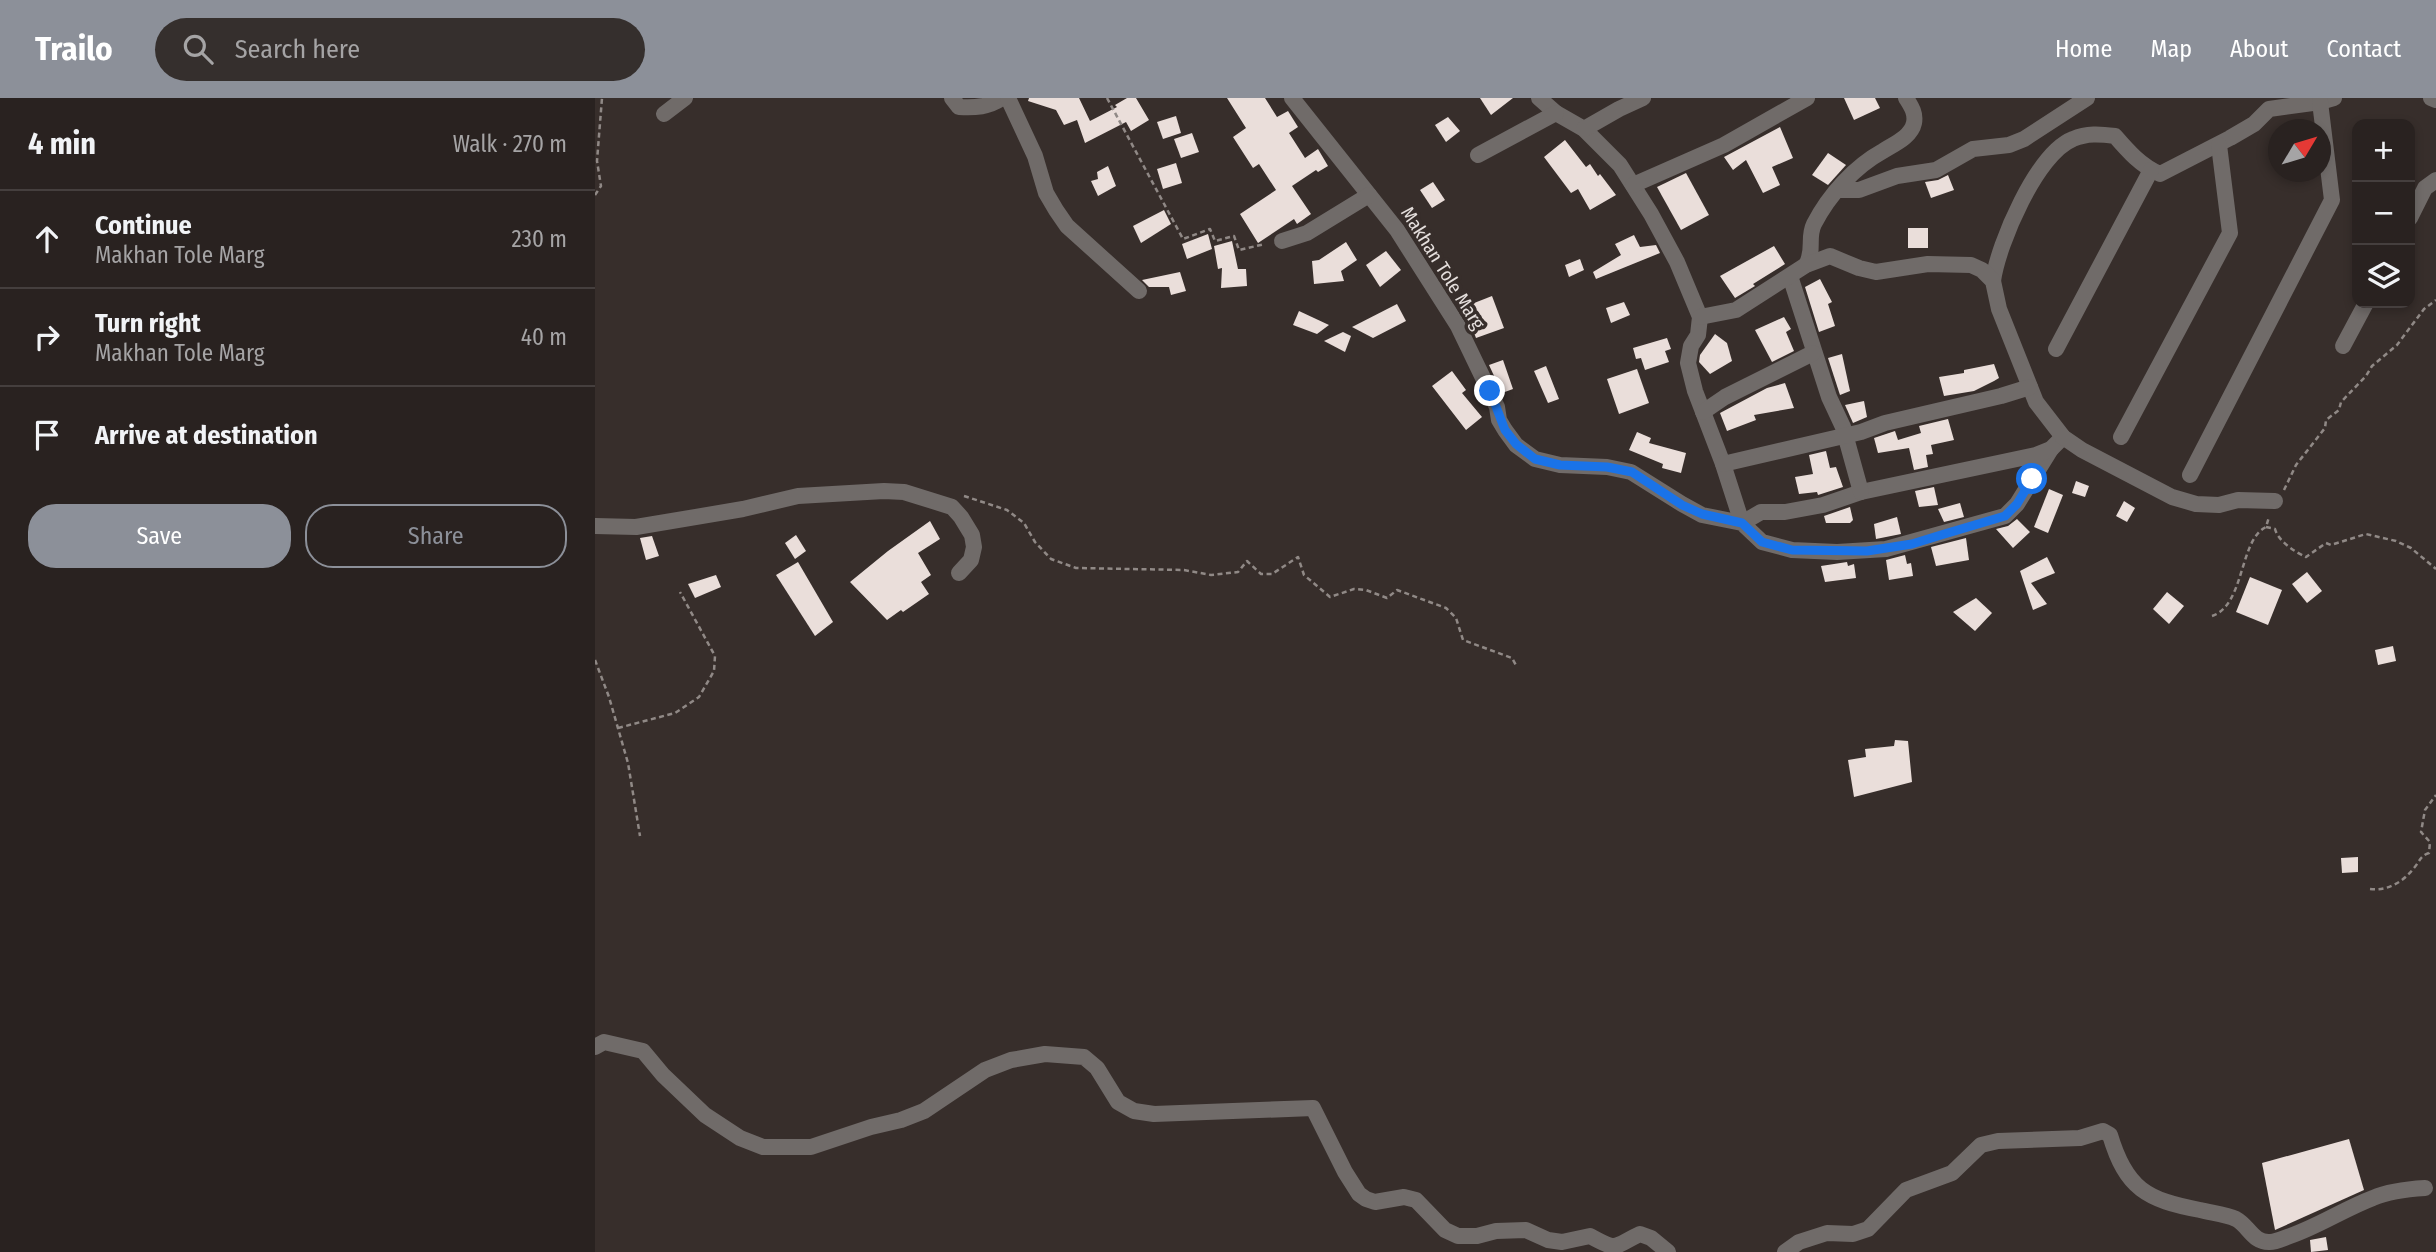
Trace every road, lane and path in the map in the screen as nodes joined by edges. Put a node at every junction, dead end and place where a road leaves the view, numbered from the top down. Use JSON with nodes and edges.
{"nodes":[{"id":1,"x":602,"y":98,"type":"edge"},
{"id":2,"x":685,"y":98,"type":"edge"},
{"id":3,"x":952,"y":98,"type":"edge"},
{"id":4,"x":1002,"y":98,"type":"edge"},
{"id":5,"x":1008,"y":98,"type":"edge"},
{"id":6,"x":1107,"y":98,"type":"edge"},
{"id":7,"x":1292,"y":98,"type":"edge"},
{"id":8,"x":1539,"y":98,"type":"edge"},
{"id":9,"x":1643,"y":98,"type":"edge"},
{"id":10,"x":1807,"y":98,"type":"edge"},
{"id":11,"x":1906,"y":98,"type":"edge"},
{"id":12,"x":2087,"y":98,"type":"edge"},
{"id":13,"x":2327,"y":100,"type":"edge"},
{"id":14,"x":1556,"y":113,"type":"junction"},
{"id":15,"x":664,"y":114,"type":"dead end"},
{"id":16,"x":1584,"y":129,"type":"junction"},
{"id":17,"x":2219,"y":145,"type":"junction"},
{"id":18,"x":1478,"y":155,"type":"dead end"},
{"id":19,"x":2151,"y":170,"type":"junction"},
{"id":20,"x":2436,"y":180,"type":"edge"},
{"id":21,"x":1633,"y":185,"type":"junction"},
{"id":22,"x":1838,"y":191,"type":"junction"},
{"id":23,"x":595,"y":195,"type":"edge"},
{"id":24,"x":1369,"y":195,"type":"junction"},
{"id":25,"x":2415,"y":208,"type":"edge"},
{"id":26,"x":1282,"y":241,"type":"joint"},
{"id":27,"x":1807,"y":265,"type":"junction"},
{"id":28,"x":1790,"y":276,"type":"junction"},
{"id":29,"x":1993,"y":281,"type":"junction"},
{"id":30,"x":1139,"y":291,"type":"dead end"},
{"id":31,"x":2436,"y":300,"type":"edge"},
{"id":32,"x":2363,"y":308,"type":"edge"},
{"id":33,"x":1700,"y":317,"type":"junction"},
{"id":34,"x":2343,"y":346,"type":"dead end"},
{"id":35,"x":2056,"y":349,"type":"dead end"},
{"id":36,"x":1813,"y":353,"type":"junction"},
{"id":37,"x":2030,"y":387,"type":"junction"},
{"id":38,"x":1703,"y":412,"type":"junction"},
{"id":39,"x":1844,"y":434,"type":"junction"},
{"id":40,"x":2121,"y":437,"type":"dead end"},
{"id":41,"x":2063,"y":438,"type":"junction"},
{"id":42,"x":2051,"y":450,"type":"junction"},
{"id":43,"x":1723,"y":464,"type":"junction"},
{"id":44,"x":2190,"y":475,"type":"dead end"},
{"id":45,"x":1861,"y":492,"type":"junction"},
{"id":46,"x":960,"y":495,"type":"dead end"},
{"id":47,"x":2275,"y":501,"type":"junction"},
{"id":48,"x":1742,"y":523,"type":"junction"},
{"id":49,"x":595,"y":526,"type":"edge"},
{"id":50,"x":2266,"y":527,"type":"junction"},
{"id":51,"x":2436,"y":569,"type":"edge"},
{"id":52,"x":959,"y":573,"type":"dead end"},
{"id":53,"x":680,"y":592,"type":"dead end"},
{"id":54,"x":2212,"y":616,"type":"dead end"},
{"id":55,"x":595,"y":660,"type":"edge"},
{"id":56,"x":1517,"y":667,"type":"dead end"},
{"id":57,"x":618,"y":728,"type":"junction"},
{"id":58,"x":2436,"y":795,"type":"edge"},
{"id":59,"x":640,"y":836,"type":"dead end"},
{"id":60,"x":2370,"y":889,"type":"dead end"},
{"id":61,"x":595,"y":1047,"type":"edge"},
{"id":62,"x":2425,"y":1188,"type":"dead end"},
{"id":63,"x":1668,"y":1252,"type":"edge"},
{"id":64,"x":1785,"y":1252,"type":"edge"}],
"edges":[{"from":1,"to":23,"type":"path"},
{"from":2,"to":15,"type":"street"},
{"from":3,"to":4,"type":"street"},
{"from":5,"to":30,"type":"street"},
{"from":6,"to":26,"type":"path"},
{"from":7,"to":24,"type":"street","name":"Makhan Tole Marg"},
{"from":8,"to":14,"type":"street"},
{"from":9,"to":16,"type":"street"},
{"from":10,"to":21,"type":"street"},
{"from":11,"to":22,"type":"street"},
{"from":12,"to":22,"type":"street"},
{"from":13,"to":17,"type":"street"},
{"from":13,"to":44,"type":"street"},
{"from":14,"to":16,"type":"street"},
{"from":14,"to":18,"type":"street"},
{"from":16,"to":21,"type":"street"},
{"from":17,"to":19,"type":"street"},
{"from":17,"to":40,"type":"street"},
{"from":19,"to":29,"type":"street"},
{"from":19,"to":35,"type":"street"},
{"from":20,"to":25,"type":"street"},
{"from":21,"to":33,"type":"street"},
{"from":22,"to":27,"type":"street"},
{"from":24,"to":26,"type":"street"},
{"from":24,"to":48,"type":"street","name":"Makhan Tole Marg"},
{"from":27,"to":28,"type":"street"},
{"from":27,"to":29,"type":"street"},
{"from":28,"to":33,"type":"street"},
{"from":28,"to":36,"type":"street"},
{"from":29,"to":37,"type":"street"},
{"from":31,"to":47,"type":"path"},
{"from":32,"to":34,"type":"street"},
{"from":33,"to":38,"type":"street"},
{"from":36,"to":38,"type":"street"},
{"from":36,"to":39,"type":"street"},
{"from":37,"to":39,"type":"street"},
{"from":37,"to":41,"type":"street"},
{"from":38,"to":43,"type":"street"},
{"from":39,"to":43,"type":"street"},
{"from":39,"to":45,"type":"street"},
{"from":41,"to":42,"type":"street","name":"Makhan Tole Marg"},
{"from":41,"to":47,"type":"street"},
{"from":42,"to":45,"type":"street"},
{"from":42,"to":48,"type":"street","name":"Makhan Tole Marg"},
{"from":43,"to":48,"type":"street"},
{"from":45,"to":48,"type":"street"},
{"from":46,"to":56,"type":"path"},
{"from":47,"to":50,"type":"path"},
{"from":49,"to":52,"type":"street"},
{"from":50,"to":51,"type":"path"},
{"from":50,"to":54,"type":"path"},
{"from":53,"to":57,"type":"path"},
{"from":55,"to":57,"type":"path"},
{"from":57,"to":59,"type":"path"},
{"from":58,"to":60,"type":"path"},
{"from":61,"to":63,"type":"street"},
{"from":62,"to":64,"type":"street"}]}
